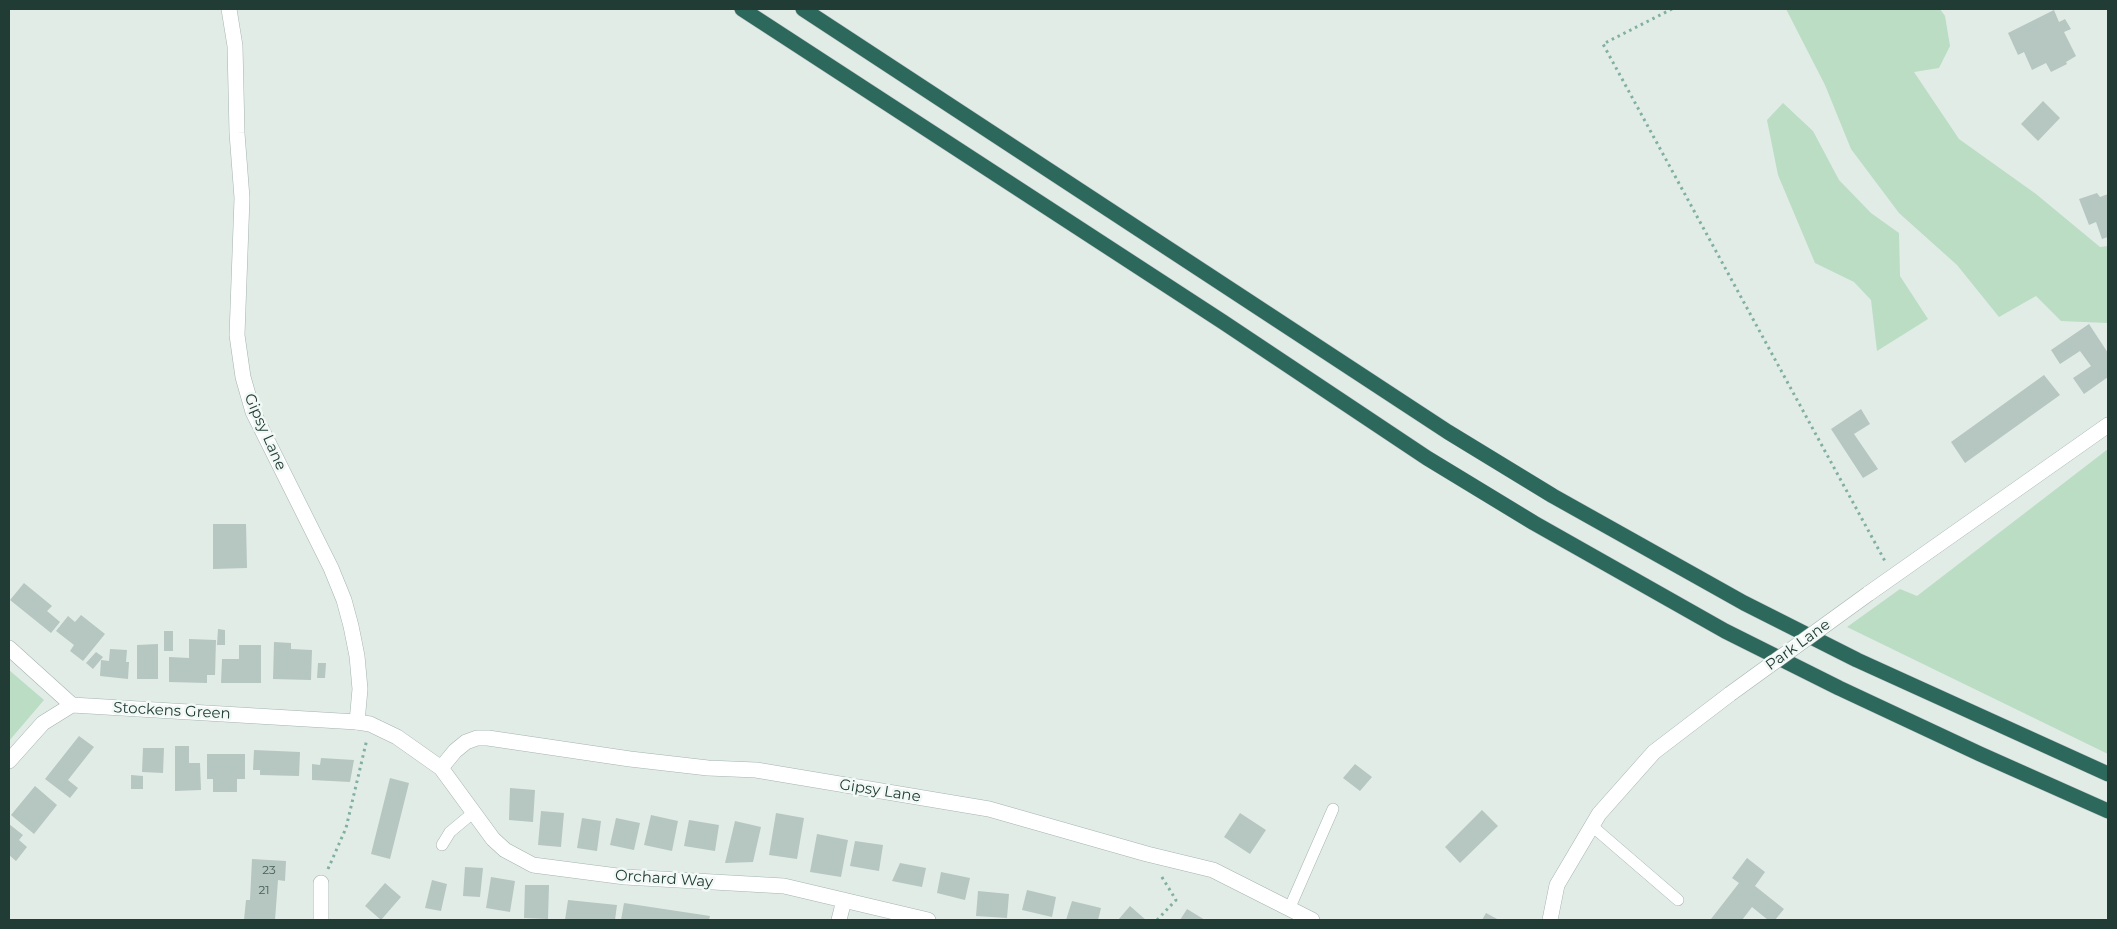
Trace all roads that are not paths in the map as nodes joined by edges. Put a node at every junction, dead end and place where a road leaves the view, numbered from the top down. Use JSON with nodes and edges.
{"nodes":[{"id":1,"x":229,"y":9,"type":"edge"},
{"id":2,"x":742,"y":9,"type":"edge"},
{"id":3,"x":804,"y":9,"type":"edge"},
{"id":4,"x":2108,"y":425,"type":"edge"},
{"id":5,"x":9,"y":648,"type":"edge"},
{"id":6,"x":72,"y":705,"type":"junction"},
{"id":7,"x":364,"y":723,"type":"junction"},
{"id":8,"x":9,"y":761,"type":"edge"},
{"id":9,"x":441,"y":768,"type":"junction"},
{"id":10,"x":2108,"y":774,"type":"edge"},
{"id":11,"x":1333,"y":809,"type":"dead end"},
{"id":12,"x":2108,"y":811,"type":"edge"},
{"id":13,"x":474,"y":812,"type":"junction"},
{"id":14,"x":1592,"y":826,"type":"junction"},
{"id":15,"x":442,"y":845,"type":"dead end"},
{"id":16,"x":321,"y":883,"type":"road end"},
{"id":17,"x":844,"y":900,"type":"junction"},
{"id":18,"x":1678,"y":900,"type":"dead end"},
{"id":19,"x":1290,"y":907,"type":"junction"},
{"id":20,"x":321,"y":920,"type":"edge"},
{"id":21,"x":839,"y":920,"type":"edge"},
{"id":22,"x":928,"y":920,"type":"edge"},
{"id":23,"x":1312,"y":920,"type":"edge"},
{"id":24,"x":1550,"y":920,"type":"edge"}],
"edges":[{"from":1,"to":7,"type":"street","name":"Gipsy Lane"},
{"from":2,"to":12,"type":"highway"},
{"from":3,"to":10,"type":"highway"},
{"from":4,"to":14,"type":"street","name":"Park Lane","bridge":true},
{"from":5,"to":6,"type":"street"},
{"from":6,"to":7,"type":"street","name":"Stockens Green"},
{"from":6,"to":8,"type":"street"},
{"from":7,"to":9,"type":"street","name":"Orchard Way"},
{"from":9,"to":13,"type":"street","name":"Orchard Way"},
{"from":9,"to":19,"type":"street","name":"Gipsy Lane"},
{"from":11,"to":19,"type":"lane"},
{"from":13,"to":15,"type":"lane"},
{"from":13,"to":17,"type":"street","name":"Orchard Way"},
{"from":14,"to":18,"type":"lane"},
{"from":14,"to":24,"type":"street","name":"Park Lane"},
{"from":16,"to":20,"type":"street"},
{"from":17,"to":21,"type":"street"},
{"from":17,"to":22,"type":"street","name":"Orchard Way"},
{"from":19,"to":23,"type":"street","name":"Gipsy Lane"}]}
